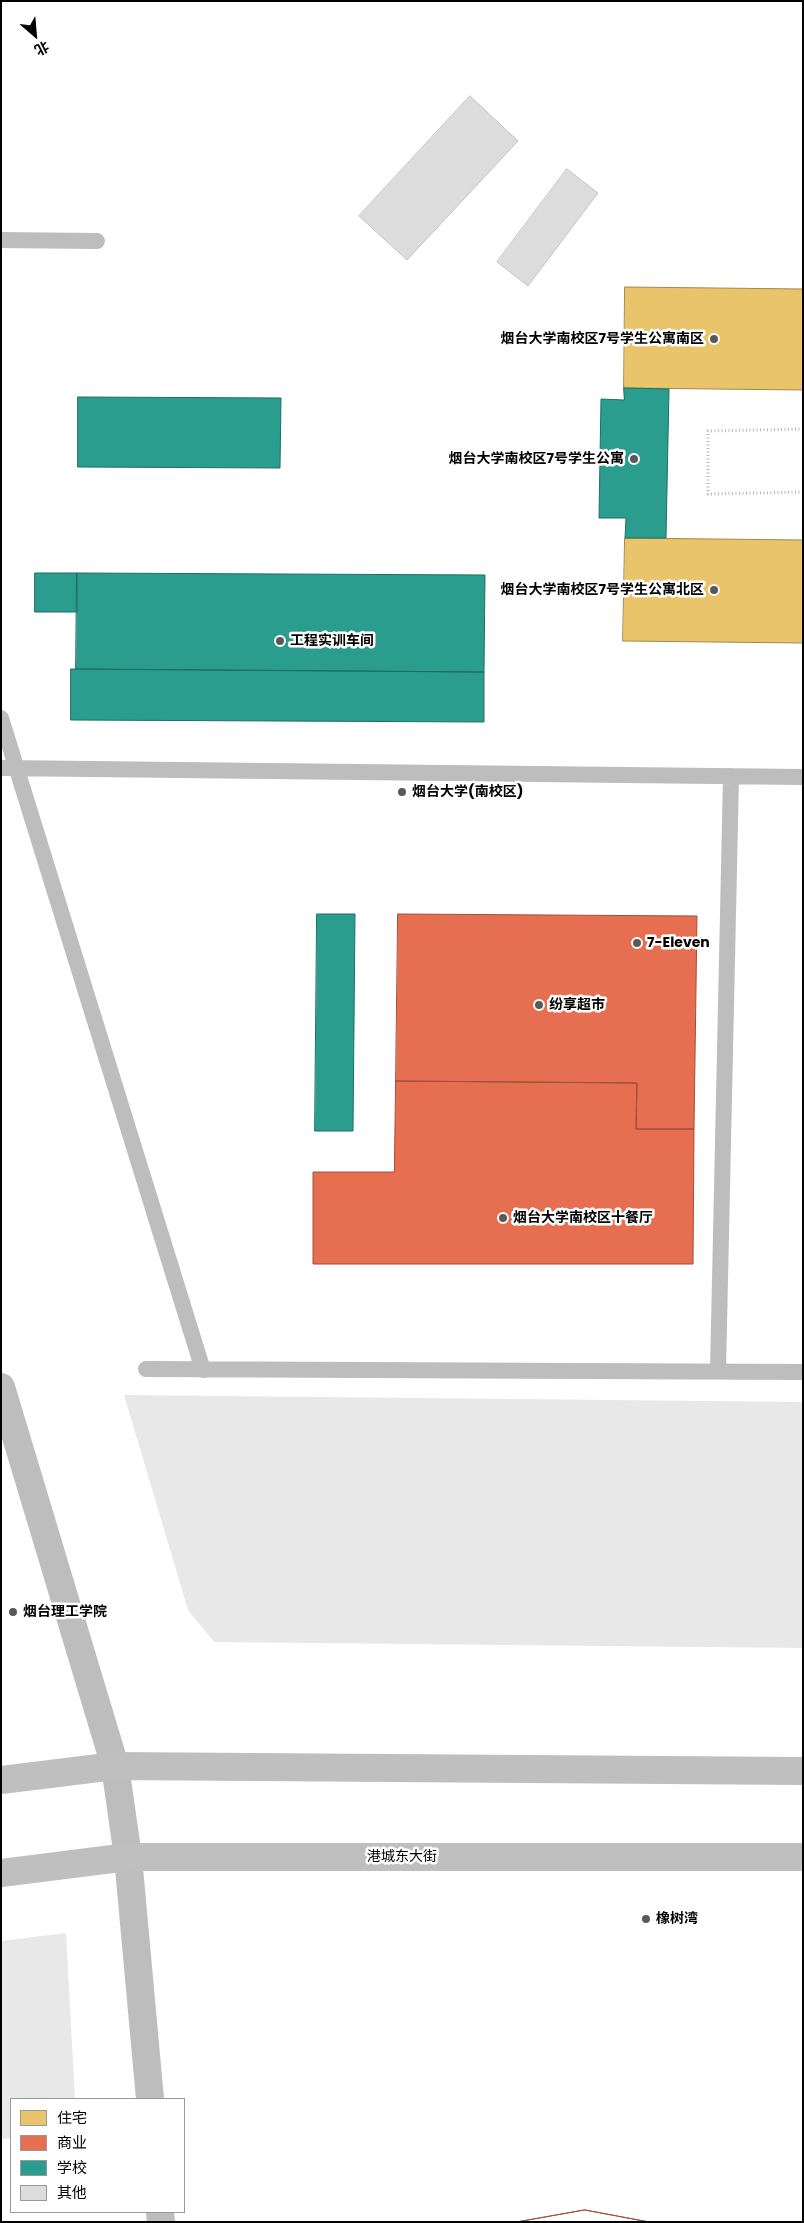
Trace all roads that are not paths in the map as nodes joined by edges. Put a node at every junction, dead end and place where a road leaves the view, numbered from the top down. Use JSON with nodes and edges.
{"nodes":[{"id":1,"x":1,"y":240,"type":"edge"},
{"id":2,"x":96,"y":241,"type":"dead end"},
{"id":3,"x":1,"y":718,"type":"edge"},
{"id":4,"x":9,"y":768,"type":"edge"},
{"id":5,"x":731,"y":776,"type":"junction"},
{"id":6,"x":803,"y":777,"type":"edge"},
{"id":7,"x":146,"y":1369,"type":"dead end"},
{"id":8,"x":203,"y":1370,"type":"junction"},
{"id":9,"x":718,"y":1371,"type":"junction"},
{"id":10,"x":803,"y":1372,"type":"edge"},
{"id":11,"x":1,"y":1387,"type":"edge"},
{"id":12,"x":115,"y":1766,"type":"junction"},
{"id":13,"x":803,"y":1771,"type":"edge"},
{"id":14,"x":1,"y":1780,"type":"edge"},
{"id":15,"x":128,"y":1857,"type":"junction"},
{"id":16,"x":803,"y":1857,"type":"edge"},
{"id":17,"x":1,"y":1873,"type":"edge"},
{"id":18,"x":150,"y":2098,"type":"edge"}],
"edges":[{"from":1,"to":2,"type":"lane"},
{"from":3,"to":4,"type":"lane"},
{"from":4,"to":5,"type":"lane"},
{"from":4,"to":8,"type":"lane"},
{"from":5,"to":6,"type":"lane"},
{"from":5,"to":9,"type":"lane"},
{"from":7,"to":8,"type":"lane"},
{"from":8,"to":9,"type":"lane"},
{"from":9,"to":10,"type":"lane"},
{"from":11,"to":12,"type":"street"},
{"from":12,"to":13,"type":"main road"},
{"from":12,"to":14,"type":"main road"},
{"from":12,"to":15,"type":"street"},
{"from":15,"to":16,"type":"main road","name":"港城东大街"},
{"from":15,"to":17,"type":"main road","name":"港城东大街"},
{"from":15,"to":18,"type":"street"}]}
